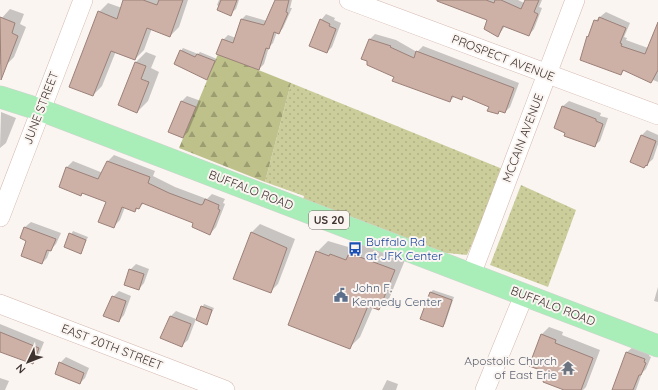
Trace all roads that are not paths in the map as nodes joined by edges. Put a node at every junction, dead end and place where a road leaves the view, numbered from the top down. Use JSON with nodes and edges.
{"nodes":[{"id":1,"x":83,"y":0,"type":"edge"},
{"id":2,"x":349,"y":0,"type":"edge"},
{"id":3,"x":575,"y":0,"type":"edge"},
{"id":4,"x":547,"y":75,"type":"junction"},
{"id":5,"x":0,"y":97,"type":"edge"},
{"id":6,"x":41,"y":110,"type":"junction"},
{"id":7,"x":658,"y":115,"type":"edge"},
{"id":8,"x":0,"y":217,"type":"edge"},
{"id":9,"x":471,"y":275,"type":"junction"},
{"id":10,"x":524,"y":295,"type":"junction"},
{"id":11,"x":0,"y":304,"type":"edge"},
{"id":12,"x":658,"y":346,"type":"edge"},
{"id":13,"x":225,"y":390,"type":"edge"},
{"id":14,"x":485,"y":390,"type":"edge"}],
"edges":[{"from":1,"to":6,"type":"street","name":"JUNE STREET"},
{"from":2,"to":4,"type":"street","name":"PROSPECT AVENUE"},
{"from":3,"to":4,"type":"street","name":"MCCAIN AVENUE"},
{"from":4,"to":7,"type":"street","name":"PROSPECT AVENUE"},
{"from":4,"to":9,"type":"street","name":"MCCAIN AVENUE"},
{"from":5,"to":6,"type":"main road","name":"BUFFALO ROAD","number":"US 20"},
{"from":6,"to":8,"type":"street","name":"JUNE STREET"},
{"from":6,"to":9,"type":"main road","name":"BUFFALO ROAD","number":"US 20"},
{"from":9,"to":10,"type":"main road","name":"BUFFALO ROAD","number":"US 20"},
{"from":10,"to":12,"type":"main road","name":"BUFFALO ROAD","number":"US 20"},
{"from":10,"to":14,"type":"street"},
{"from":11,"to":13,"type":"street","name":"EAST 20TH STREET"}]}
